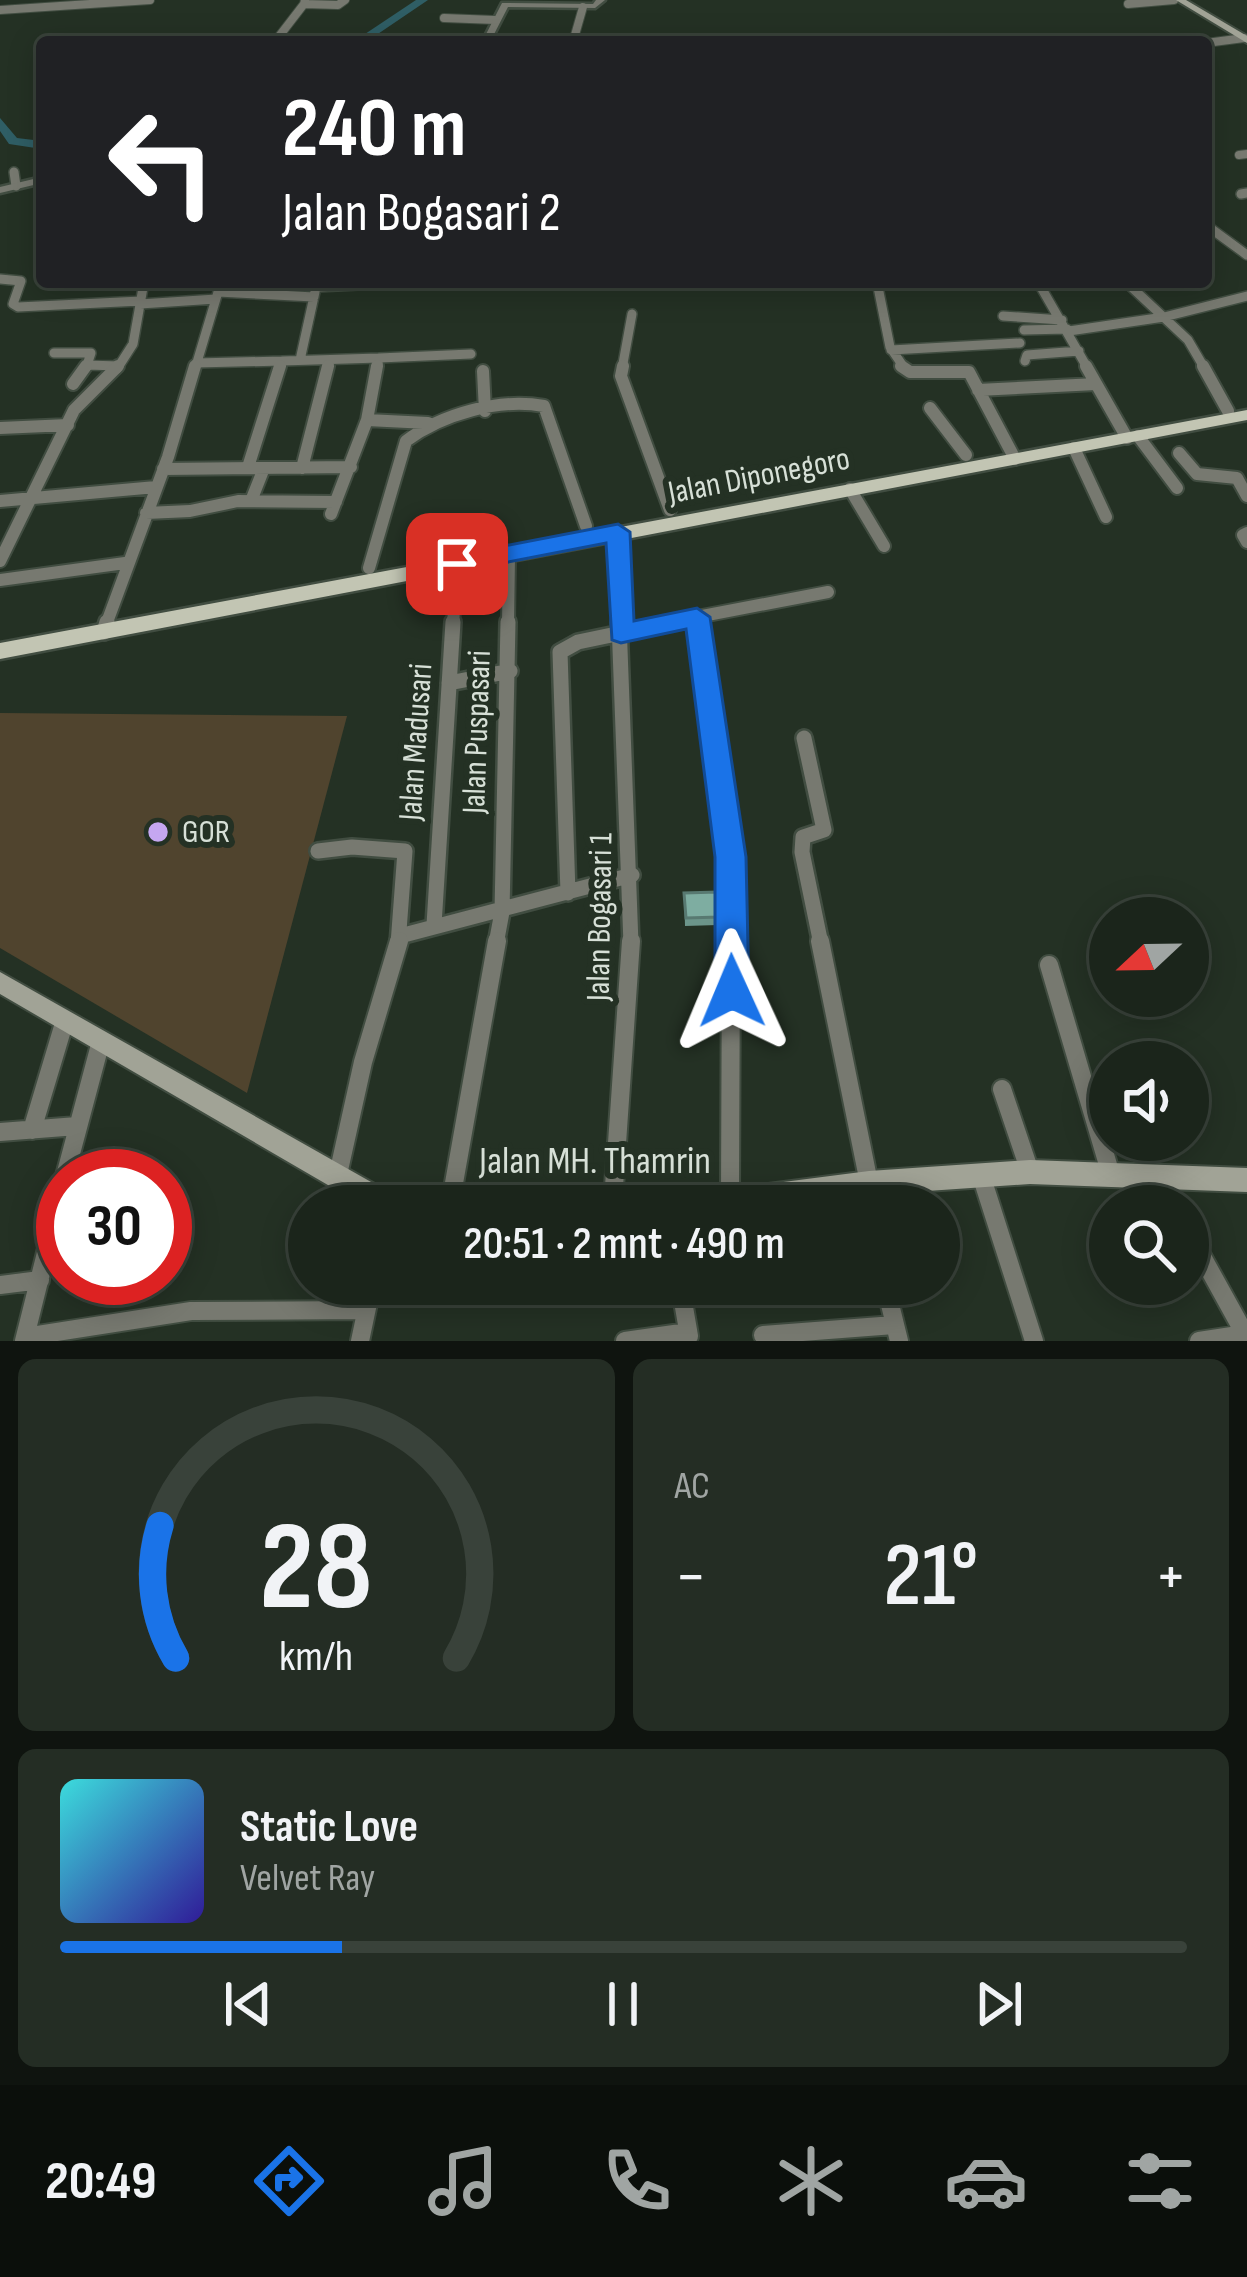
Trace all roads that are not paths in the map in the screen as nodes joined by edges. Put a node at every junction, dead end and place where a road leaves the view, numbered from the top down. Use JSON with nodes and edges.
{"nodes":[{"id":1,"x":150,"y":0,"type":"edge"},
{"id":2,"x":345,"y":0,"type":"edge"},
{"id":3,"x":601,"y":0,"type":"edge"},
{"id":4,"x":1177,"y":0,"type":"edge"},
{"id":5,"x":305,"y":2,"type":"edge"},
{"id":6,"x":543,"y":2,"type":"edge"},
{"id":7,"x":1128,"y":4,"type":"dead end"},
{"id":8,"x":583,"y":7,"type":"junction"},
{"id":9,"x":0,"y":10,"type":"edge"},
{"id":10,"x":444,"y":18,"type":"dead end"},
{"id":11,"x":495,"y":20,"type":"junction"},
{"id":12,"x":279,"y":36,"type":"edge"},
{"id":13,"x":488,"y":36,"type":"edge"},
{"id":14,"x":575,"y":36,"type":"edge"},
{"id":15,"x":1245,"y":38,"type":"edge"},
{"id":16,"x":1212,"y":42,"type":"edge"},
{"id":17,"x":14,"y":172,"type":"dead end"},
{"id":18,"x":36,"y":183,"type":"edge"},
{"id":19,"x":16,"y":186,"type":"junction"},
{"id":20,"x":0,"y":190,"type":"edge"},
{"id":21,"x":1212,"y":229,"type":"edge"},
{"id":22,"x":1247,"y":241,"type":"edge"},
{"id":23,"x":1229,"y":242,"type":"junction"},
{"id":24,"x":1212,"y":243,"type":"edge"},
{"id":25,"x":1247,"y":255,"type":"edge"},
{"id":26,"x":0,"y":279,"type":"edge"},
{"id":27,"x":143,"y":288,"type":"edge"},
{"id":28,"x":878,"y":288,"type":"edge"},
{"id":29,"x":1041,"y":288,"type":"edge"},
{"id":30,"x":1133,"y":288,"type":"edge"},
{"id":31,"x":317,"y":289,"type":"edge"},
{"id":32,"x":218,"y":291,"type":"edge"},
{"id":33,"x":1247,"y":296,"type":"edge"},
{"id":34,"x":140,"y":302,"type":"junction"},
{"id":35,"x":632,"y":314,"type":"dead end"},
{"id":36,"x":1003,"y":316,"type":"dead end"},
{"id":37,"x":1019,"y":317,"type":"junction"},
{"id":38,"x":1164,"y":317,"type":"junction"},
{"id":39,"x":1066,"y":327,"type":"junction"},
{"id":40,"x":1024,"y":330,"type":"junction"},
{"id":41,"x":891,"y":350,"type":"junction"},
{"id":42,"x":1079,"y":351,"type":"junction"},
{"id":43,"x":54,"y":353,"type":"dead end"},
{"id":44,"x":1024,"y":353,"type":"junction"},
{"id":45,"x":471,"y":354,"type":"dead end"},
{"id":46,"x":380,"y":358,"type":"junction"},
{"id":47,"x":300,"y":360,"type":"junction"},
{"id":48,"x":330,"y":360,"type":"junction"},
{"id":49,"x":282,"y":362,"type":"junction"},
{"id":50,"x":196,"y":363,"type":"junction"},
{"id":51,"x":87,"y":365,"type":"junction"},
{"id":52,"x":119,"y":367,"type":"junction"},
{"id":53,"x":483,"y":371,"type":"dead end"},
{"id":54,"x":73,"y":384,"type":"dead end"},
{"id":55,"x":1096,"y":384,"type":"junction"},
{"id":56,"x":978,"y":390,"type":"junction"},
{"id":57,"x":930,"y":408,"type":"dead end"},
{"id":58,"x":485,"y":411,"type":"junction"},
{"id":59,"x":1241,"y":411,"type":"edge"},
{"id":60,"x":367,"y":420,"type":"junction"},
{"id":61,"x":68,"y":424,"type":"junction"},
{"id":62,"x":434,"y":424,"type":"junction"},
{"id":63,"x":0,"y":428,"type":"edge"},
{"id":64,"x":1128,"y":434,"type":"junction"},
{"id":65,"x":1074,"y":448,"type":"junction"},
{"id":66,"x":1010,"y":453,"type":"junction"},
{"id":67,"x":1179,"y":453,"type":"dead end"},
{"id":68,"x":966,"y":455,"type":"junction"},
{"id":69,"x":351,"y":466,"type":"junction"},
{"id":70,"x":248,"y":467,"type":"junction"},
{"id":71,"x":302,"y":467,"type":"junction"},
{"id":72,"x":263,"y":468,"type":"junction"},
{"id":73,"x":163,"y":469,"type":"junction"},
{"id":74,"x":156,"y":487,"type":"junction"},
{"id":75,"x":1177,"y":488,"type":"dead end"},
{"id":76,"x":850,"y":489,"type":"junction"},
{"id":77,"x":1247,"y":496,"type":"edge"},
{"id":78,"x":30,"y":498,"type":"junction"},
{"id":79,"x":0,"y":501,"type":"edge"},
{"id":80,"x":250,"y":501,"type":"junction"},
{"id":81,"x":670,"y":510,"type":"junction"},
{"id":82,"x":146,"y":513,"type":"junction"},
{"id":83,"x":1106,"y":518,"type":"dead end"},
{"id":84,"x":586,"y":526,"type":"junction"},
{"id":85,"x":618,"y":532,"type":"junction"},
{"id":86,"x":1247,"y":533,"type":"edge"},
{"id":87,"x":1247,"y":542,"type":"edge"},
{"id":88,"x":884,"y":546,"type":"dead end"},
{"id":89,"x":509,"y":554,"type":"junction"},
{"id":90,"x":0,"y":561,"type":"edge"},
{"id":91,"x":125,"y":563,"type":"junction"},
{"id":92,"x":457,"y":564,"type":"junction"},
{"id":93,"x":369,"y":568,"type":"junction"},
{"id":94,"x":0,"y":580,"type":"edge"},
{"id":95,"x":828,"y":592,"type":"dead end"},
{"id":96,"x":697,"y":617,"type":"junction"},
{"id":97,"x":105,"y":625,"type":"junction"},
{"id":98,"x":621,"y":634,"type":"junction"},
{"id":99,"x":0,"y":637,"type":"edge"},
{"id":100,"x":0,"y":651,"type":"edge"},
{"id":101,"x":510,"y":671,"type":"junction"},
{"id":102,"x":449,"y":683,"type":"junction"},
{"id":103,"x":804,"y":738,"type":"dead end"},
{"id":104,"x":318,"y":850,"type":"dead end"},
{"id":105,"x":632,"y":875,"type":"junction"},
{"id":106,"x":568,"y":893,"type":"junction"},
{"id":107,"x":502,"y":912,"type":"junction"},
{"id":108,"x":434,"y":925,"type":"junction"},
{"id":109,"x":400,"y":936,"type":"junction"},
{"id":110,"x":1049,"y":965,"type":"dead end"},
{"id":111,"x":0,"y":982,"type":"edge"},
{"id":112,"x":65,"y":1021,"type":"junction"},
{"id":113,"x":101,"y":1041,"type":"junction"},
{"id":114,"x":1002,"y":1089,"type":"dead end"},
{"id":115,"x":77,"y":1126,"type":"junction"},
{"id":116,"x":32,"y":1130,"type":"junction"},
{"id":117,"x":0,"y":1132,"type":"edge"},
{"id":118,"x":71,"y":1149,"type":"edge"},
{"id":119,"x":1030,"y":1172,"type":"junction"},
{"id":120,"x":980,"y":1174,"type":"junction"},
{"id":121,"x":1111,"y":1175,"type":"junction"},
{"id":122,"x":1159,"y":1177,"type":"junction"},
{"id":123,"x":338,"y":1179,"type":"junction"},
{"id":124,"x":1247,"y":1180,"type":"edge"},
{"id":125,"x":349,"y":1185,"type":"edge"},
{"id":126,"x":455,"y":1185,"type":"edge"},
{"id":127,"x":614,"y":1185,"type":"edge"},
{"id":128,"x":730,"y":1185,"type":"edge"},
{"id":129,"x":866,"y":1185,"type":"edge"},
{"id":130,"x":911,"y":1185,"type":"edge"},
{"id":131,"x":1163,"y":1185,"type":"edge"},
{"id":132,"x":1209,"y":1269,"type":"edge"},
{"id":133,"x":36,"y":1280,"type":"edge"},
{"id":134,"x":0,"y":1285,"type":"edge"},
{"id":135,"x":36,"y":1295,"type":"edge"},
{"id":136,"x":367,"y":1305,"type":"edge"},
{"id":137,"x":684,"y":1305,"type":"edge"},
{"id":138,"x":366,"y":1310,"type":"junction"},
{"id":139,"x":896,"y":1333,"type":"edge"},
{"id":140,"x":763,"y":1335,"type":"dead end"},
{"id":141,"x":1246,"y":1336,"type":"edge"},
{"id":142,"x":689,"y":1337,"type":"edge"},
{"id":143,"x":24,"y":1339,"type":"edge"},
{"id":144,"x":361,"y":1341,"type":"edge"},
{"id":145,"x":625,"y":1341,"type":"edge"},
{"id":146,"x":1034,"y":1341,"type":"edge"},
{"id":147,"x":1199,"y":1341,"type":"edge"}],
"edges":[{"from":1,"to":9,"type":"street"},
{"from":2,"to":5,"type":"street"},
{"from":3,"to":8,"type":"street"},
{"from":4,"to":7,"type":"street"},
{"from":4,"to":15,"type":"main road"},
{"from":5,"to":12,"type":"street"},
{"from":6,"to":8,"type":"street"},
{"from":6,"to":11,"type":"street"},
{"from":8,"to":14,"type":"street"},
{"from":10,"to":11,"type":"street"},
{"from":11,"to":13,"type":"street"},
{"from":15,"to":16,"type":"street"},
{"from":17,"to":19,"type":"street"},
{"from":18,"to":19,"type":"street"},
{"from":19,"to":20,"type":"street"},
{"from":21,"to":23,"type":"street"},
{"from":22,"to":23,"type":"street"},
{"from":23,"to":24,"type":"street"},
{"from":23,"to":25,"type":"street"},
{"from":26,"to":34,"type":"street"},
{"from":27,"to":34,"type":"street"},
{"from":28,"to":41,"type":"street"},
{"from":29,"to":39,"type":"street"},
{"from":30,"to":38,"type":"street"},
{"from":31,"to":32,"type":"street"},
{"from":31,"to":47,"type":"street"},
{"from":32,"to":34,"type":"street"},
{"from":32,"to":50,"type":"street"},
{"from":33,"to":38,"type":"street"},
{"from":34,"to":52,"type":"street"},
{"from":35,"to":81,"type":"street"},
{"from":36,"to":37,"type":"street"},
{"from":37,"to":39,"type":"street"},
{"from":37,"to":40,"type":"street"},
{"from":38,"to":39,"type":"street"},
{"from":38,"to":59,"type":"street"},
{"from":39,"to":40,"type":"street"},
{"from":39,"to":42,"type":"street"},
{"from":40,"to":44,"type":"street"},
{"from":41,"to":44,"type":"street"},
{"from":41,"to":56,"type":"street"},
{"from":42,"to":44,"type":"street"},
{"from":42,"to":55,"type":"street"},
{"from":43,"to":51,"type":"street"},
{"from":45,"to":46,"type":"street"},
{"from":46,"to":48,"type":"street"},
{"from":46,"to":60,"type":"street"},
{"from":47,"to":48,"type":"street"},
{"from":47,"to":49,"type":"street"},
{"from":48,"to":71,"type":"street"},
{"from":49,"to":50,"type":"street"},
{"from":49,"to":70,"type":"street"},
{"from":50,"to":73,"type":"street"},
{"from":51,"to":52,"type":"street"},
{"from":51,"to":54,"type":"street"},
{"from":52,"to":61,"type":"street"},
{"from":53,"to":58,"type":"street"},
{"from":55,"to":56,"type":"street"},
{"from":55,"to":64,"type":"street"},
{"from":56,"to":66,"type":"street"},
{"from":57,"to":68,"type":"street"},
{"from":58,"to":62,"type":"street"},
{"from":58,"to":84,"type":"street"},
{"from":59,"to":64,"type":"main road","name":"Jalan Diponegoro"},
{"from":60,"to":62,"type":"street"},
{"from":60,"to":69,"type":"street"},
{"from":61,"to":63,"type":"street"},
{"from":61,"to":78,"type":"street"},
{"from":62,"to":93,"type":"street"},
{"from":64,"to":65,"type":"main road","name":"Jalan Diponegoro"},
{"from":64,"to":66,"type":"main road","name":"Jalan Diponegoro"},
{"from":64,"to":75,"type":"street"},
{"from":65,"to":66,"type":"main road","name":"Jalan Diponegoro"},
{"from":65,"to":83,"type":"street"},
{"from":66,"to":68,"type":"main road","name":"Jalan Diponegoro"},
{"from":66,"to":76,"type":"main road","name":"Jalan Diponegoro"},
{"from":67,"to":77,"type":"street"},
{"from":68,"to":81,"type":"main road","name":"Jalan Diponegoro"},
{"from":69,"to":71,"type":"street"},
{"from":69,"to":80,"type":"street"},
{"from":70,"to":72,"type":"street"},
{"from":70,"to":73,"type":"street"},
{"from":71,"to":72,"type":"street"},
{"from":72,"to":80,"type":"street"},
{"from":73,"to":74,"type":"street"},
{"from":74,"to":78,"type":"street"},
{"from":74,"to":82,"type":"street"},
{"from":76,"to":85,"type":"main road","name":"Jalan Diponegoro"},
{"from":76,"to":88,"type":"street"},
{"from":78,"to":79,"type":"street"},
{"from":78,"to":90,"type":"street"},
{"from":80,"to":82,"type":"street"},
{"from":81,"to":84,"type":"main road","name":"Jalan Diponegoro"},
{"from":82,"to":91,"type":"street"},
{"from":84,"to":93,"type":"main road","name":"Jalan Diponegoro"},
{"from":85,"to":89,"type":"main road","name":"Jalan Diponegoro"},
{"from":85,"to":98,"type":"street","name":"Jalan Bogasari 1"},
{"from":86,"to":87,"type":"street"},
{"from":89,"to":92,"type":"main road","name":"Jalan Diponegoro"},
{"from":89,"to":101,"type":"street","name":"Jalan Puspasari"},
{"from":91,"to":94,"type":"street"},
{"from":91,"to":97,"type":"street"},
{"from":92,"to":97,"type":"main road","name":"Jalan Diponegoro"},
{"from":92,"to":102,"type":"street","name":"Jalan Madusari"},
{"from":93,"to":97,"type":"main road","name":"Jalan Diponegoro"},
{"from":95,"to":96,"type":"street"},
{"from":96,"to":98,"type":"street"},
{"from":96,"to":128,"type":"street"},
{"from":97,"to":99,"type":"main road","name":"Jalan Diponegoro"},
{"from":97,"to":100,"type":"main road","name":"Jalan Diponegoro"},
{"from":98,"to":105,"type":"street","name":"Jalan Bogasari 1"},
{"from":98,"to":106,"type":"street"},
{"from":101,"to":102,"type":"street"},
{"from":101,"to":107,"type":"street","name":"Jalan Puspasari"},
{"from":102,"to":108,"type":"street","name":"Jalan Madusari"},
{"from":103,"to":129,"type":"street"},
{"from":104,"to":109,"type":"street"},
{"from":105,"to":106,"type":"street"},
{"from":105,"to":127,"type":"street","name":"Jalan Bogasari 1"},
{"from":106,"to":107,"type":"street"},
{"from":107,"to":108,"type":"street"},
{"from":107,"to":126,"type":"street","name":"Jalan Puspasari"},
{"from":108,"to":109,"type":"street"},
{"from":109,"to":123,"type":"street"},
{"from":110,"to":121,"type":"street"},
{"from":111,"to":112,"type":"main road","name":"Jalan MH. Thamrin"},
{"from":112,"to":113,"type":"main road","name":"Jalan MH. Thamrin"},
{"from":112,"to":116,"type":"street"},
{"from":113,"to":115,"type":"street"},
{"from":113,"to":123,"type":"main road","name":"Jalan MH. Thamrin"},
{"from":114,"to":119,"type":"street"},
{"from":115,"to":116,"type":"street"},
{"from":115,"to":118,"type":"street"},
{"from":116,"to":117,"type":"street"},
{"from":119,"to":120,"type":"main road","name":"Jalan MH. Thamrin"},
{"from":119,"to":121,"type":"main road","name":"Jalan MH. Thamrin"},
{"from":120,"to":130,"type":"main road","name":"Jalan MH. Thamrin"},
{"from":120,"to":146,"type":"street"},
{"from":121,"to":122,"type":"main road","name":"Jalan MH. Thamrin"},
{"from":122,"to":124,"type":"main road","name":"Jalan MH. Thamrin"},
{"from":122,"to":131,"type":"street"},
{"from":123,"to":125,"type":"main road","name":"Jalan MH. Thamrin"},
{"from":132,"to":141,"type":"street"},
{"from":133,"to":134,"type":"street"},
{"from":135,"to":143,"type":"street"},
{"from":136,"to":138,"type":"street"},
{"from":137,"to":142,"type":"street"},
{"from":138,"to":143,"type":"street"},
{"from":138,"to":144,"type":"street"},
{"from":139,"to":140,"type":"street"},
{"from":141,"to":147,"type":"street"},
{"from":142,"to":145,"type":"street"}]}
